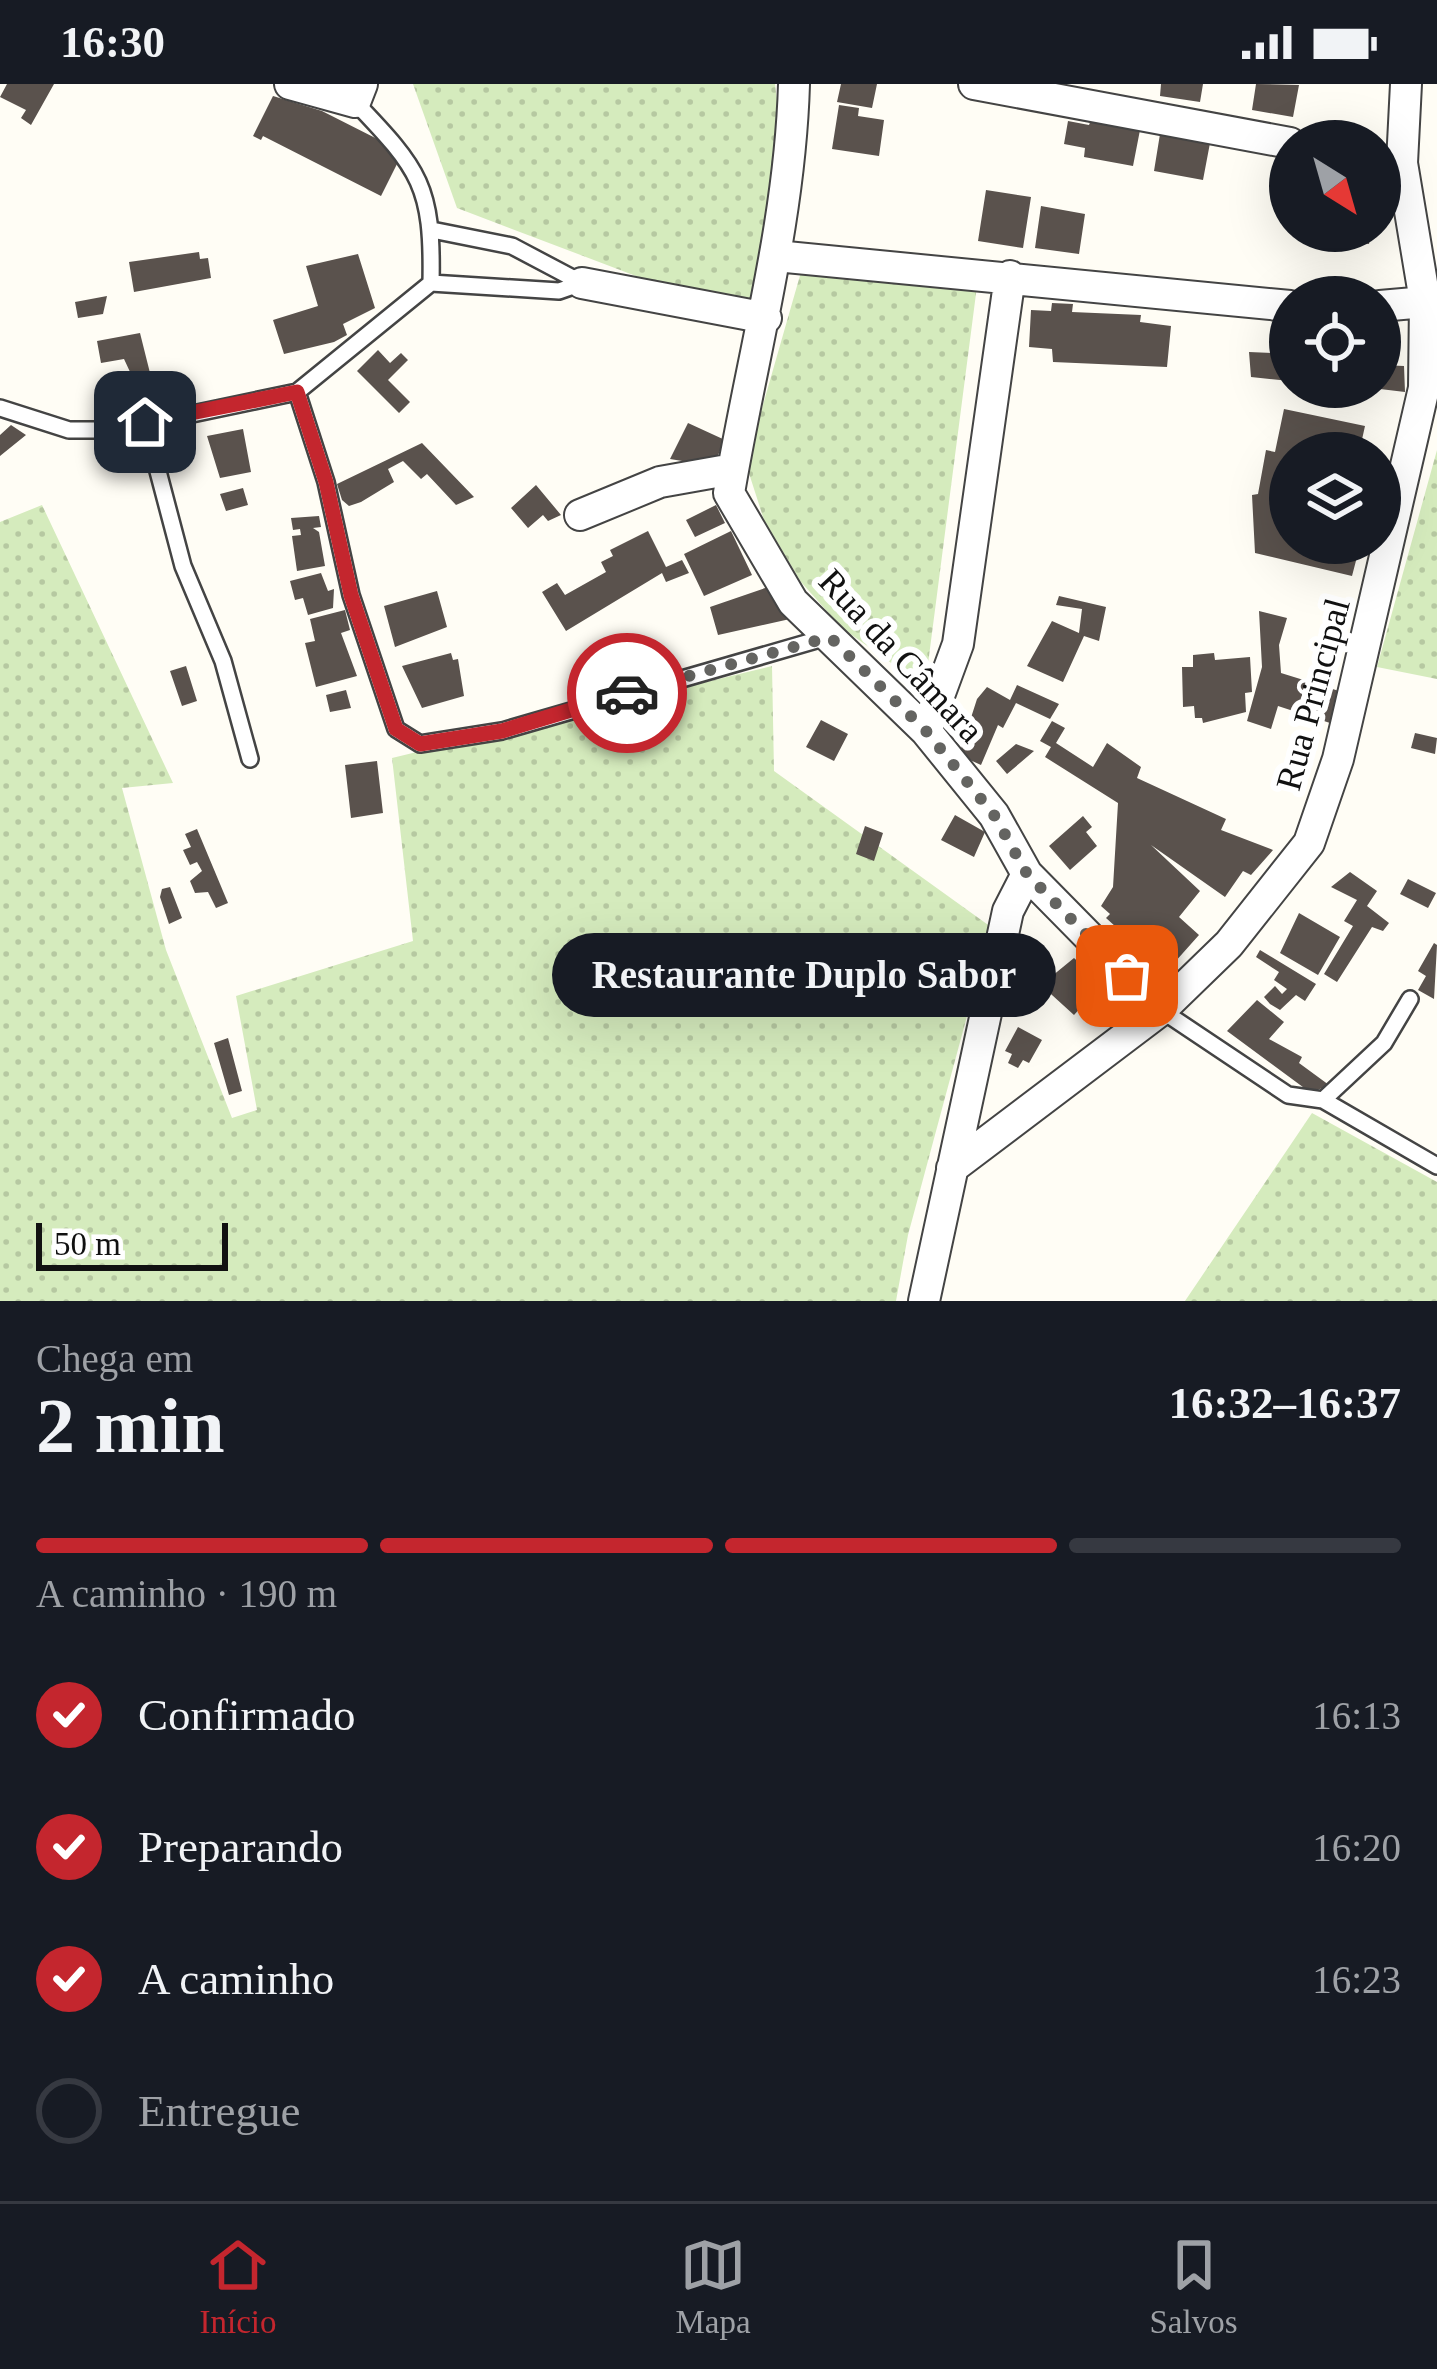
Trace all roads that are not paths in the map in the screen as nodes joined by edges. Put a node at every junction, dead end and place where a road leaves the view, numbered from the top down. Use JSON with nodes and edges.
{"nodes":[{"id":1,"x":290,"y":84,"type":"edge"},
{"id":2,"x":794,"y":84,"type":"edge"},
{"id":3,"x":974,"y":84,"type":"edge"},
{"id":4,"x":1406,"y":84,"type":"edge"},
{"id":5,"x":359,"y":93,"type":"edge"},
{"id":6,"x":1399,"y":120,"type":"edge"},
{"id":7,"x":1269,"y":139,"type":"edge"},
{"id":8,"x":1401,"y":196,"type":"edge"},
{"id":9,"x":432,"y":230,"type":"junction"},
{"id":10,"x":776,"y":256,"type":"junction"},
{"id":11,"x":1010,"y":276,"type":"junction"},
{"id":12,"x":431,"y":283,"type":"junction"},
{"id":13,"x":582,"y":283,"type":"junction"},
{"id":14,"x":1431,"y":301,"type":"edge"},
{"id":15,"x":1269,"y":303,"type":"edge"},
{"id":16,"x":1401,"y":304,"type":"edge"},
{"id":17,"x":766,"y":318,"type":"junction"},
{"id":18,"x":297,"y":392,"type":"junction"},
{"id":19,"x":0,"y":408,"type":"edge"},
{"id":20,"x":145,"y":422,"type":"junction"},
{"id":21,"x":733,"y":469,"type":"junction"},
{"id":22,"x":580,"y":515,"type":"dead end"},
{"id":23,"x":830,"y":637,"type":"junction"},
{"id":24,"x":926,"y":731,"type":"junction"},
{"id":25,"x":250,"y":759,"type":"dead end"},
{"id":26,"x":1027,"y":874,"type":"junction"},
{"id":27,"x":1410,"y":1000,"type":"dead end"},
{"id":28,"x":1161,"y":1010,"type":"junction"},
{"id":29,"x":1323,"y":1100,"type":"junction"},
{"id":30,"x":1437,"y":1166,"type":"edge"},
{"id":31,"x":952,"y":1168,"type":"junction"},
{"id":32,"x":924,"y":1301,"type":"edge"}],
"edges":[{"from":1,"to":5,"type":"street"},
{"from":2,"to":10,"type":"street","name":"Rua da Câmara"},
{"from":3,"to":7,"type":"street"},
{"from":4,"to":6,"type":"street","name":"Rua Principal"},
{"from":5,"to":9,"type":"lane"},
{"from":8,"to":14,"type":"street","name":"Rua Principal"},
{"from":9,"to":12,"type":"lane"},
{"from":9,"to":13,"type":"lane"},
{"from":10,"to":11,"type":"street"},
{"from":10,"to":17,"type":"street","name":"Rua da Câmara"},
{"from":11,"to":15,"type":"street"},
{"from":11,"to":24,"type":"street"},
{"from":12,"to":13,"type":"lane"},
{"from":12,"to":18,"type":"lane"},
{"from":13,"to":17,"type":"street"},
{"from":14,"to":16,"type":"street"},
{"from":14,"to":28,"type":"street","name":"Rua Principal"},
{"from":17,"to":21,"type":"street","name":"Rua da Câmara"},
{"from":18,"to":20,"type":"lane"},
{"from":18,"to":23,"type":"lane"},
{"from":19,"to":20,"type":"lane"},
{"from":20,"to":25,"type":"lane"},
{"from":21,"to":22,"type":"street"},
{"from":21,"to":23,"type":"street","name":"Rua da Câmara"},
{"from":23,"to":24,"type":"street","name":"Rua da Câmara"},
{"from":24,"to":26,"type":"street","name":"Rua da Câmara"},
{"from":26,"to":28,"type":"street","name":"Rua da Câmara"},
{"from":26,"to":31,"type":"street"},
{"from":27,"to":29,"type":"lane"},
{"from":28,"to":29,"type":"lane"},
{"from":28,"to":31,"type":"street","name":"Rua Principal"},
{"from":29,"to":30,"type":"lane"},
{"from":31,"to":32,"type":"street"}]}
